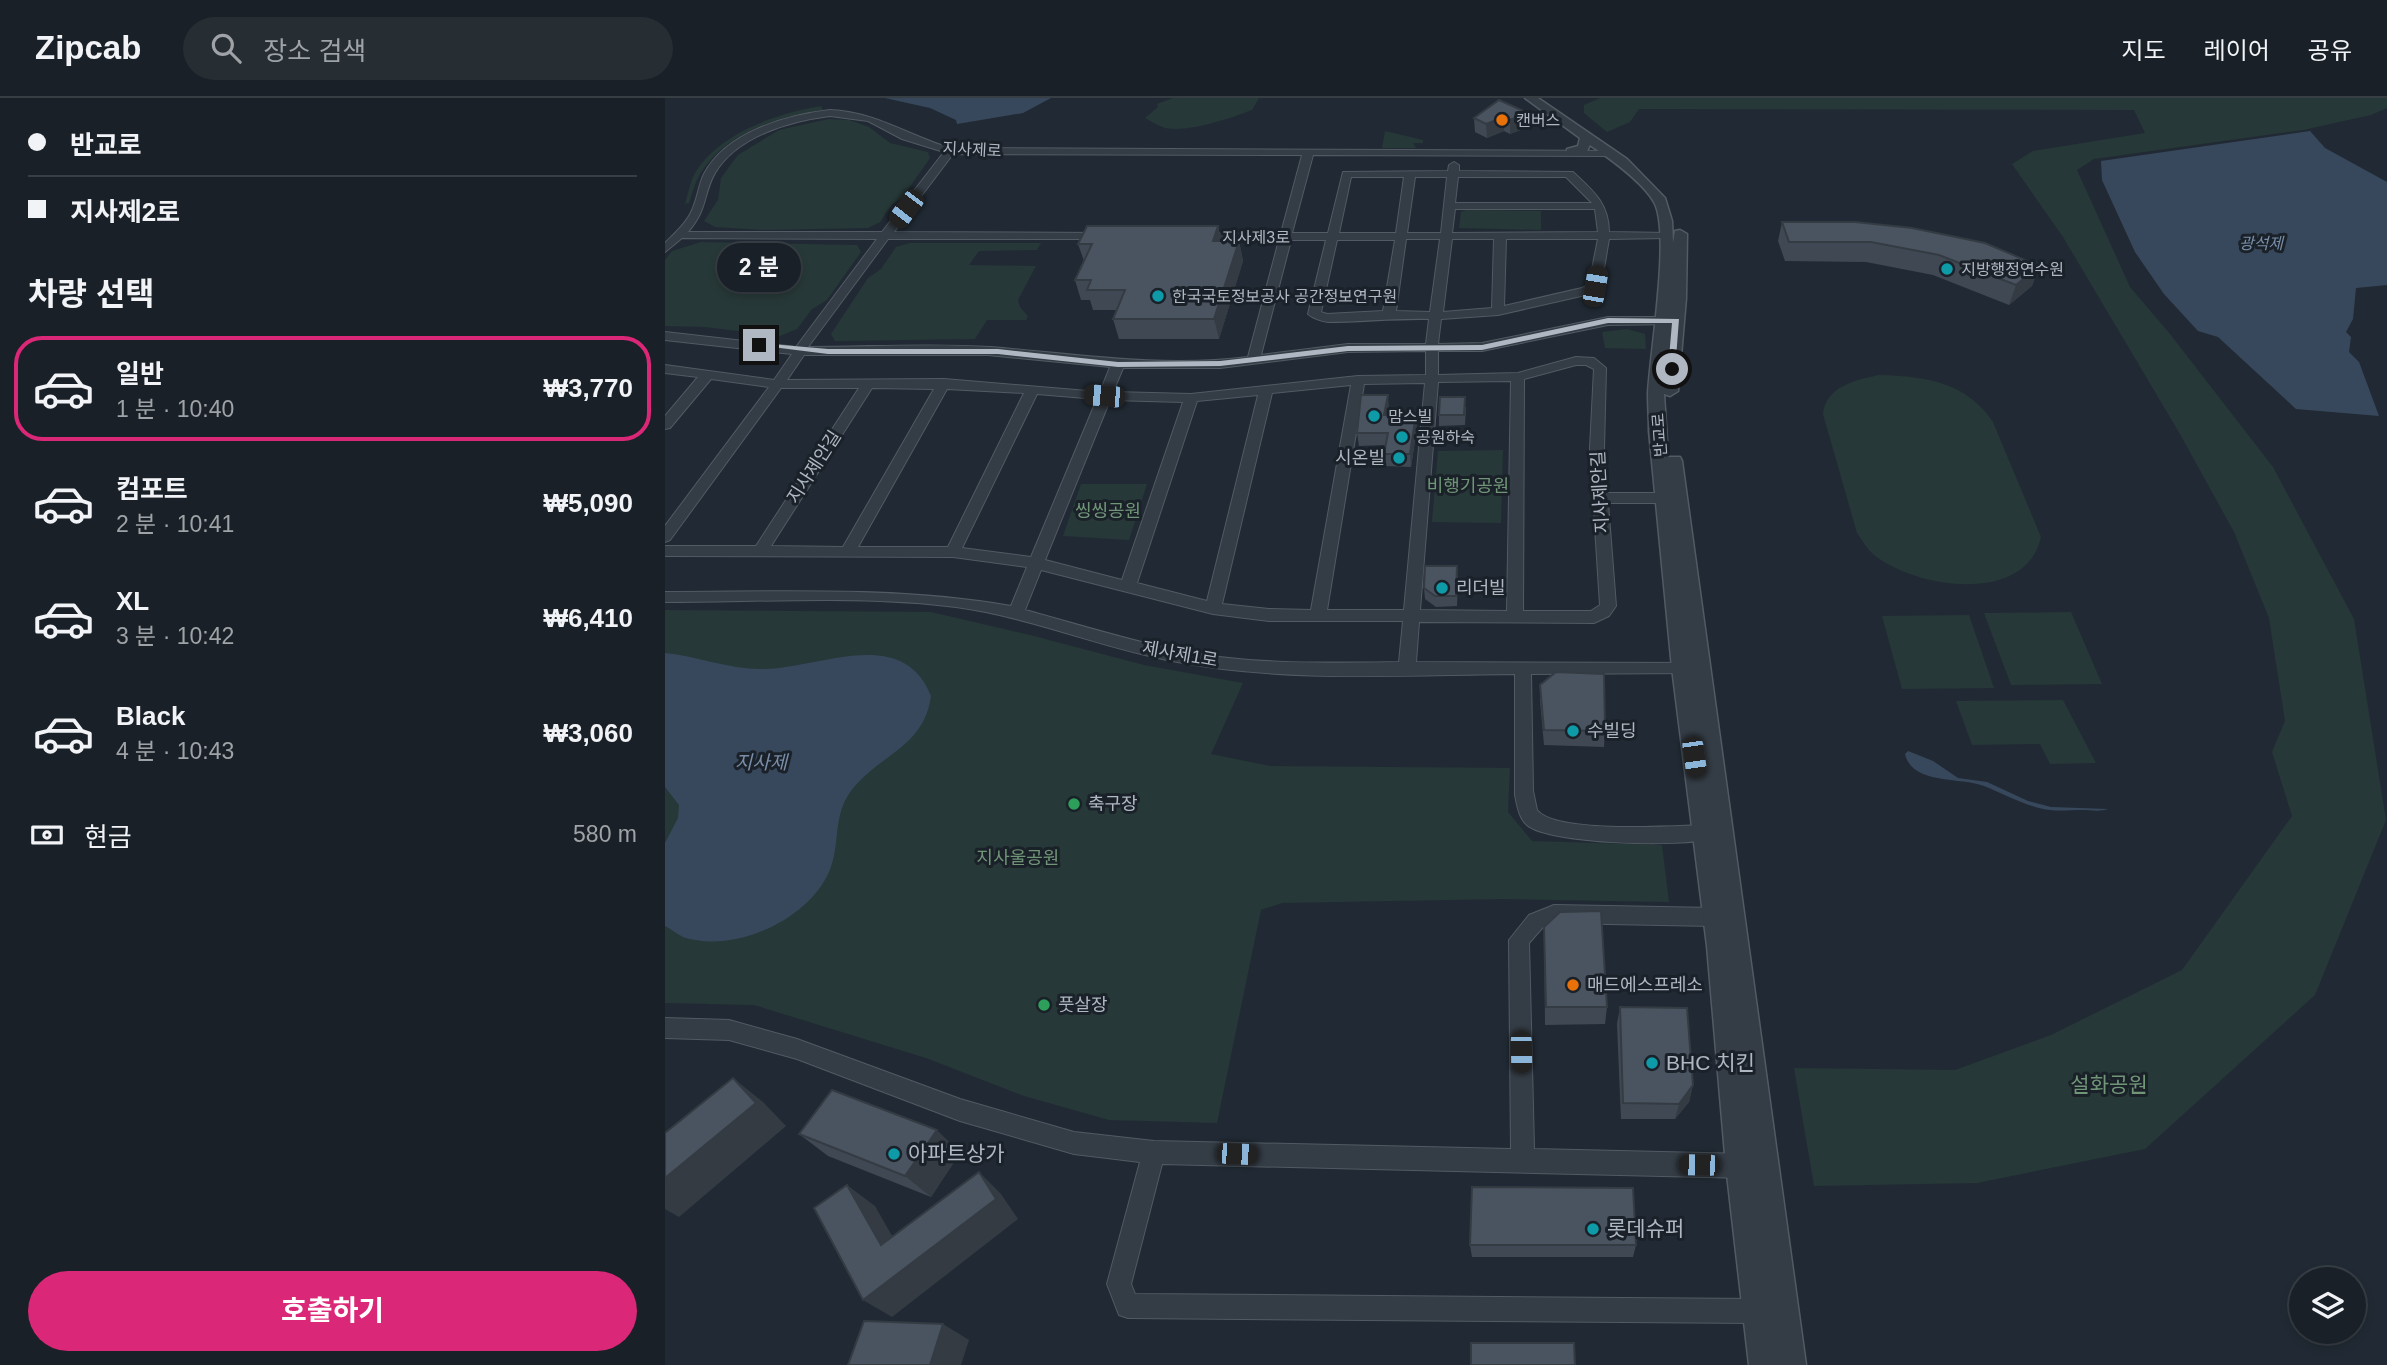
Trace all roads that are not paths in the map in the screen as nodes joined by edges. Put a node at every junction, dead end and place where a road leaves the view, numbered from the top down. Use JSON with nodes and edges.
{"nodes":[{"id":1,"x":1531,"y":98,"type":"edge"},
{"id":2,"x":1555,"y":101,"type":"edge"},
{"id":3,"x":1587,"y":135,"type":"junction"},
{"id":4,"x":950,"y":150,"type":"junction"},
{"id":5,"x":1571,"y":152,"type":"junction"},
{"id":6,"x":1308,"y":153,"type":"junction"},
{"id":7,"x":1454,"y":153,"type":"junction"},
{"id":8,"x":1611,"y":153,"type":"junction"},
{"id":9,"x":1410,"y":174,"type":"junction"},
{"id":10,"x":1453,"y":174,"type":"junction"},
{"id":11,"x":1450,"y":205,"type":"junction"},
{"id":12,"x":1599,"y":206,"type":"junction"},
{"id":13,"x":678,"y":235,"type":"junction"},
{"id":14,"x":885,"y":236,"type":"junction"},
{"id":15,"x":1121,"y":236,"type":"edge"},
{"id":16,"x":1177,"y":236,"type":"edge"},
{"id":17,"x":1402,"y":236,"type":"junction"},
{"id":18,"x":1447,"y":236,"type":"junction"},
{"id":19,"x":1500,"y":236,"type":"junction"},
{"id":20,"x":1604,"y":236,"type":"junction"},
{"id":21,"x":1666,"y":236,"type":"junction"},
{"id":22,"x":1285,"y":237,"type":"junction"},
{"id":23,"x":1332,"y":237,"type":"junction"},
{"id":24,"x":665,"y":249,"type":"edge"},
{"id":25,"x":1498,"y":311,"type":"junction"},
{"id":26,"x":1389,"y":314,"type":"junction"},
{"id":27,"x":1437,"y":316,"type":"junction"},
{"id":28,"x":1668,"y":320,"type":"junction"},
{"id":29,"x":665,"y":336,"type":"edge"},
{"id":30,"x":1434,"y":348,"type":"junction"},
{"id":31,"x":801,"y":351,"type":"junction"},
{"id":32,"x":1253,"y":360,"type":"junction"},
{"id":33,"x":1118,"y":364,"type":"junction"},
{"id":34,"x":665,"y":369,"type":"edge"},
{"id":35,"x":707,"y":375,"type":"junction"},
{"id":36,"x":1518,"y":377,"type":"junction"},
{"id":37,"x":1432,"y":379,"type":"junction"},
{"id":38,"x":1357,"y":380,"type":"junction"},
{"id":39,"x":944,"y":383,"type":"junction"},
{"id":40,"x":777,"y":384,"type":"junction"},
{"id":41,"x":868,"y":384,"type":"junction"},
{"id":42,"x":1032,"y":390,"type":"junction"},
{"id":43,"x":1266,"y":390,"type":"junction"},
{"id":44,"x":1104,"y":396,"type":"junction"},
{"id":45,"x":1191,"y":398,"type":"junction"},
{"id":46,"x":665,"y":425,"type":"edge"},
{"id":47,"x":1600,"y":498,"type":"junction"},
{"id":48,"x":1664,"y":498,"type":"junction"},
{"id":49,"x":665,"y":537,"type":"edge"},
{"id":50,"x":761,"y":550,"type":"junction"},
{"id":51,"x":849,"y":550,"type":"junction"},
{"id":52,"x":665,"y":551,"type":"edge"},
{"id":53,"x":953,"y":552,"type":"junction"},
{"id":54,"x":1035,"y":563,"type":"junction"},
{"id":55,"x":1128,"y":586,"type":"junction"},
{"id":56,"x":665,"y":597,"type":"edge"},
{"id":57,"x":1213,"y":608,"type":"junction"},
{"id":58,"x":1016,"y":613,"type":"junction"},
{"id":59,"x":1515,"y":615,"type":"junction"},
{"id":60,"x":1318,"y":616,"type":"junction"},
{"id":61,"x":1410,"y":617,"type":"junction"},
{"id":62,"x":1691,"y":668,"type":"junction"},
{"id":63,"x":1407,"y":669,"type":"junction"},
{"id":64,"x":1523,"y":669,"type":"junction"},
{"id":65,"x":1705,"y":833,"type":"junction"},
{"id":66,"x":1714,"y":917,"type":"junction"},
{"id":67,"x":665,"y":1028,"type":"edge"},
{"id":68,"x":1154,"y":1152,"type":"junction"},
{"id":69,"x":1523,"y":1162,"type":"junction"},
{"id":70,"x":1752,"y":1166,"type":"junction"},
{"id":71,"x":1757,"y":1311,"type":"junction"},
{"id":72,"x":1764,"y":1365,"type":"edge"},
{"id":73,"x":1791,"y":1365,"type":"edge"}],
"edges":[{"from":1,"to":3,"type":"street","name":"반교로"},
{"from":2,"to":28,"type":"street","name":"반교로"},
{"from":3,"to":5,"type":"street"},
{"from":3,"to":8,"type":"street","name":"반교로"},
{"from":4,"to":6,"type":"street","name":"지사제로"},
{"from":4,"to":13,"type":"street","name":"지사제로"},
{"from":4,"to":14,"type":"street"},
{"from":5,"to":7,"type":"street","name":"지사제로"},
{"from":5,"to":8,"type":"street","name":"지사제로"},
{"from":6,"to":7,"type":"street","name":"지사제로"},
{"from":6,"to":22,"type":"street"},
{"from":7,"to":10,"type":"street"},
{"from":8,"to":21,"type":"street","name":"반교로"},
{"from":9,"to":10,"type":"street"},
{"from":9,"to":17,"type":"street"},
{"from":9,"to":23,"type":"street"},
{"from":10,"to":11,"type":"street"},
{"from":10,"to":12,"type":"street"},
{"from":11,"to":12,"type":"street"},
{"from":11,"to":18,"type":"street"},
{"from":12,"to":20,"type":"street"},
{"from":13,"to":14,"type":"street"},
{"from":13,"to":24,"type":"street","name":"지사제로"},
{"from":14,"to":15,"type":"street"},
{"from":14,"to":31,"type":"street"},
{"from":16,"to":22,"type":"street","name":"지사제3로"},
{"from":17,"to":18,"type":"street","name":"지사제3로"},
{"from":17,"to":23,"type":"street","name":"지사제3로"},
{"from":17,"to":26,"type":"street"},
{"from":18,"to":19,"type":"street","name":"지사제3로"},
{"from":18,"to":27,"type":"street"},
{"from":19,"to":20,"type":"street","name":"지사제3로"},
{"from":19,"to":25,"type":"street"},
{"from":20,"to":21,"type":"street","name":"지사제3로"},
{"from":20,"to":25,"type":"street"},
{"from":21,"to":28,"type":"street","name":"반교로"},
{"from":22,"to":23,"type":"street","name":"지사제3로"},
{"from":22,"to":32,"type":"street"},
{"from":23,"to":26,"type":"street"},
{"from":25,"to":27,"type":"street"},
{"from":26,"to":27,"type":"street"},
{"from":27,"to":30,"type":"street"},
{"from":28,"to":30,"type":"street"},
{"from":28,"to":48,"type":"street","name":"반교로"},
{"from":28,"to":62,"type":"street","name":"반교로"},
{"from":29,"to":31,"type":"street"},
{"from":30,"to":32,"type":"street"},
{"from":30,"to":37,"type":"street"},
{"from":31,"to":33,"type":"street"},
{"from":31,"to":40,"type":"street"},
{"from":32,"to":33,"type":"street"},
{"from":33,"to":44,"type":"street"},
{"from":34,"to":35,"type":"street","name":"지사제안길"},
{"from":35,"to":40,"type":"street","name":"지사제안길"},
{"from":35,"to":46,"type":"street"},
{"from":36,"to":37,"type":"street","name":"지사제안길"},
{"from":36,"to":47,"type":"street","name":"지사제안길"},
{"from":36,"to":59,"type":"street"},
{"from":37,"to":38,"type":"street","name":"지사제안길"},
{"from":37,"to":61,"type":"street"},
{"from":38,"to":43,"type":"street","name":"지사제안길"},
{"from":38,"to":60,"type":"street"},
{"from":39,"to":41,"type":"street","name":"지사제안길"},
{"from":39,"to":42,"type":"street","name":"지사제안길"},
{"from":39,"to":51,"type":"street"},
{"from":40,"to":41,"type":"street","name":"지사제안길"},
{"from":40,"to":49,"type":"street"},
{"from":41,"to":50,"type":"street","name":"지사제안길"},
{"from":42,"to":44,"type":"street","name":"지사제안길"},
{"from":42,"to":53,"type":"street"},
{"from":43,"to":45,"type":"street","name":"지사제안길"},
{"from":43,"to":57,"type":"street"},
{"from":44,"to":45,"type":"street","name":"지사제안길"},
{"from":44,"to":54,"type":"street"},
{"from":45,"to":55,"type":"street"},
{"from":47,"to":48,"type":"street"},
{"from":47,"to":59,"type":"street","name":"지사제안길"},
{"from":48,"to":62,"type":"street","name":"반교로"},
{"from":50,"to":51,"type":"street","name":"지사제안길"},
{"from":50,"to":52,"type":"street","name":"지사제안길"},
{"from":51,"to":53,"type":"street","name":"지사제안길"},
{"from":53,"to":54,"type":"street","name":"지사제안길"},
{"from":54,"to":55,"type":"street","name":"지사제안길"},
{"from":54,"to":58,"type":"street"},
{"from":55,"to":57,"type":"street","name":"지사제안길"},
{"from":56,"to":58,"type":"street","name":"제사제1로"},
{"from":57,"to":60,"type":"street","name":"지사제안길"},
{"from":58,"to":63,"type":"street","name":"제사제1로"},
{"from":59,"to":61,"type":"street","name":"지사제안길"},
{"from":60,"to":61,"type":"street","name":"지사제안길"},
{"from":61,"to":63,"type":"street"},
{"from":62,"to":64,"type":"street","name":"제사제1로"},
{"from":62,"to":65,"type":"street"},
{"from":62,"to":70,"type":"street"},
{"from":63,"to":64,"type":"street","name":"제사제1로"},
{"from":64,"to":65,"type":"street"},
{"from":65,"to":66,"type":"street"},
{"from":66,"to":69,"type":"street"},
{"from":66,"to":70,"type":"street"},
{"from":67,"to":68,"type":"street"},
{"from":68,"to":69,"type":"street"},
{"from":68,"to":71,"type":"street"},
{"from":69,"to":70,"type":"street"},
{"from":70,"to":71,"type":"street"},
{"from":70,"to":73,"type":"street"},
{"from":71,"to":72,"type":"street"}]}
